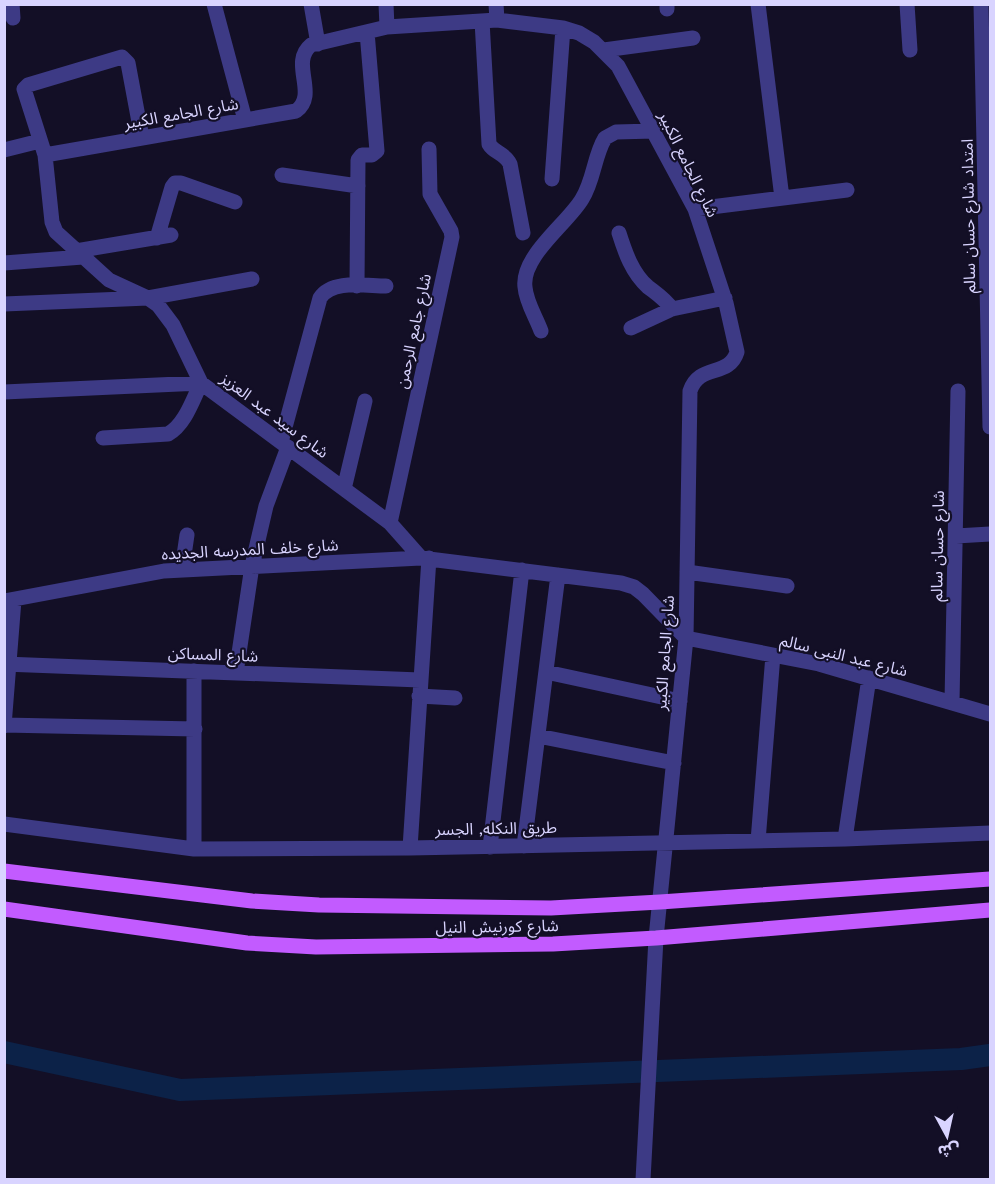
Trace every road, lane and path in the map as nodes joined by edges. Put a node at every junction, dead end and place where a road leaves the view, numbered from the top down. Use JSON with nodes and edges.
{"nodes":[{"id":1,"x":214,"y":4,"type":"edge"},
{"id":2,"x":311,"y":4,"type":"edge"},
{"id":3,"x":386,"y":4,"type":"edge"},
{"id":4,"x":758,"y":4,"type":"edge"},
{"id":5,"x":907,"y":4,"type":"edge"},
{"id":6,"x":981,"y":4,"type":"edge"},
{"id":7,"x":492,"y":15,"type":"edge"},
{"id":8,"x":387,"y":27,"type":"junction"},
{"id":9,"x":563,"y":28,"type":"junction"},
{"id":10,"x":367,"y":32,"type":"junction"},
{"id":11,"x":693,"y":38,"type":"dead end"},
{"id":12,"x":318,"y":44,"type":"junction"},
{"id":13,"x":604,"y":50,"type":"junction"},
{"id":14,"x":910,"y":50,"type":"dead end"},
{"id":15,"x":245,"y":120,"type":"junction"},
{"id":16,"x":654,"y":131,"type":"junction"},
{"id":17,"x":142,"y":138,"type":"junction"},
{"id":18,"x":43,"y":148,"type":"junction"},
{"id":19,"x":429,"y":149,"type":"dead end"},
{"id":20,"x":4,"y":150,"type":"edge"},
{"id":21,"x":282,"y":175,"type":"dead end"},
{"id":22,"x":552,"y":179,"type":"dead end"},
{"id":23,"x":358,"y":186,"type":"junction"},
{"id":24,"x":847,"y":190,"type":"dead end"},
{"id":25,"x":782,"y":198,"type":"junction"},
{"id":26,"x":235,"y":202,"type":"dead end"},
{"id":27,"x":695,"y":209,"type":"junction"},
{"id":28,"x":523,"y":233,"type":"dead end"},
{"id":29,"x":619,"y":233,"type":"dead end"},
{"id":30,"x":79,"y":254,"type":"junction"},
{"id":31,"x":4,"y":263,"type":"edge"},
{"id":32,"x":252,"y":279,"type":"dead end"},
{"id":33,"x":357,"y":286,"type":"junction"},
{"id":34,"x":386,"y":286,"type":"dead end"},
{"id":35,"x":148,"y":298,"type":"junction"},
{"id":36,"x":725,"y":298,"type":"junction"},
{"id":37,"x":4,"y":303,"type":"edge"},
{"id":38,"x":672,"y":309,"type":"junction"},
{"id":39,"x":631,"y":328,"type":"dead end"},
{"id":40,"x":541,"y":331,"type":"dead end"},
{"id":41,"x":201,"y":383,"type":"junction"},
{"id":42,"x":958,"y":391,"type":"dead end"},
{"id":43,"x":4,"y":392,"type":"edge"},
{"id":44,"x":364,"y":401,"type":"dead end"},
{"id":45,"x":990,"y":427,"type":"edge"},
{"id":46,"x":103,"y":438,"type":"dead end"},
{"id":47,"x":285,"y":445,"type":"junction"},
{"id":48,"x":344,"y":489,"type":"junction"},
{"id":49,"x":390,"y":523,"type":"junction"},
{"id":50,"x":990,"y":534,"type":"edge"},
{"id":51,"x":187,"y":535,"type":"dead end"},
{"id":52,"x":956,"y":536,"type":"junction"},
{"id":53,"x":425,"y":558,"type":"junction"},
{"id":54,"x":252,"y":566,"type":"junction"},
{"id":55,"x":182,"y":569,"type":"junction"},
{"id":56,"x":522,"y":570,"type":"junction"},
{"id":57,"x":687,"y":572,"type":"junction"},
{"id":58,"x":558,"y":575,"type":"junction"},
{"id":59,"x":787,"y":586,"type":"dead end"},
{"id":60,"x":9,"y":601,"type":"edge"},
{"id":61,"x":686,"y":638,"type":"junction"},
{"id":62,"x":773,"y":655,"type":"junction"},
{"id":63,"x":7,"y":664,"type":"edge"},
{"id":64,"x":194,"y":671,"type":"junction"},
{"id":65,"x":546,"y":672,"type":"junction"},
{"id":66,"x":236,"y":673,"type":"junction"},
{"id":67,"x":869,"y":678,"type":"junction"},
{"id":68,"x":420,"y":680,"type":"junction"},
{"id":69,"x":419,"y":696,"type":"junction"},
{"id":70,"x":455,"y":698,"type":"dead end"},
{"id":71,"x":680,"y":701,"type":"junction"},
{"id":72,"x":952,"y":702,"type":"junction"},
{"id":73,"x":990,"y":714,"type":"edge"},
{"id":74,"x":5,"y":725,"type":"edge"},
{"id":75,"x":195,"y":729,"type":"junction"},
{"id":76,"x":538,"y":736,"type":"junction"},
{"id":77,"x":674,"y":763,"type":"junction"},
{"id":78,"x":4,"y":824,"type":"edge"},
{"id":79,"x":990,"y":833,"type":"edge"},
{"id":80,"x":845,"y":839,"type":"junction"},
{"id":81,"x":758,"y":841,"type":"junction"},
{"id":82,"x":666,"y":843,"type":"junction"},
{"id":83,"x":524,"y":846,"type":"junction"},
{"id":84,"x":490,"y":847,"type":"junction"},
{"id":85,"x":410,"y":848,"type":"junction"},
{"id":86,"x":194,"y":849,"type":"junction"},
{"id":87,"x":4,"y":871,"type":"edge"},
{"id":88,"x":990,"y":879,"type":"edge"},
{"id":89,"x":660,"y":902,"type":"junction"},
{"id":90,"x":4,"y":909,"type":"edge"},
{"id":91,"x":990,"y":909,"type":"edge"},
{"id":92,"x":656,"y":938,"type":"junction"},
{"id":93,"x":643,"y":1179,"type":"edge"}],
"edges":[{"from":1,"to":15,"type":"street"},
{"from":2,"to":12,"type":"street"},
{"from":3,"to":8,"type":"street"},
{"from":4,"to":25,"type":"street"},
{"from":5,"to":14,"type":"street"},
{"from":6,"to":45,"type":"street","name":"امتداد شارع حسان سالم"},
{"from":7,"to":8,"type":"street","name":"شارع الجامع الكبير"},
{"from":7,"to":9,"type":"street","name":"شارع الجامع الكبير"},
{"from":7,"to":28,"type":"street"},
{"from":8,"to":10,"type":"street","name":"شارع الجامع الكبير"},
{"from":9,"to":13,"type":"street","name":"شارع الجامع الكبير"},
{"from":9,"to":22,"type":"street"},
{"from":10,"to":12,"type":"street","name":"شارع الجامع الكبير"},
{"from":10,"to":23,"type":"street"},
{"from":11,"to":13,"type":"street"},
{"from":12,"to":15,"type":"street","name":"شارع الجامع الكبير"},
{"from":13,"to":16,"type":"street","name":"شارع الجامع الكبير"},
{"from":15,"to":17,"type":"street","name":"شارع الجامع الكبير"},
{"from":16,"to":27,"type":"street","name":"شارع الجامع الكبير"},
{"from":16,"to":40,"type":"street"},
{"from":17,"to":18,"type":"street","name":"شارع الجامع الكبير"},
{"from":17,"to":18,"type":"street"},
{"from":18,"to":20,"type":"street","name":"شارع الجامع الكبير"},
{"from":18,"to":30,"type":"street"},
{"from":19,"to":49,"type":"street","name":"شارع جامع الرحمن"},
{"from":21,"to":23,"type":"street"},
{"from":23,"to":33,"type":"street"},
{"from":24,"to":25,"type":"street"},
{"from":25,"to":27,"type":"street"},
{"from":26,"to":30,"type":"street"},
{"from":27,"to":36,"type":"street","name":"شارع الجامع الكبير"},
{"from":29,"to":38,"type":"street"},
{"from":30,"to":31,"type":"street"},
{"from":30,"to":35,"type":"street"},
{"from":32,"to":35,"type":"street"},
{"from":33,"to":34,"type":"street"},
{"from":33,"to":47,"type":"street"},
{"from":35,"to":37,"type":"street"},
{"from":35,"to":41,"type":"street"},
{"from":36,"to":38,"type":"street"},
{"from":36,"to":57,"type":"street","name":"شارع الجامع الكبير"},
{"from":38,"to":39,"type":"street"},
{"from":41,"to":43,"type":"street","name":"شارع سيد عبد العزيز"},
{"from":41,"to":46,"type":"street"},
{"from":41,"to":47,"type":"street","name":"شارع سيد عبد العزيز"},
{"from":42,"to":52,"type":"street","name":"شارع حسان سالم"},
{"from":44,"to":48,"type":"street"},
{"from":47,"to":48,"type":"street","name":"شارع سيد عبد العزيز"},
{"from":47,"to":54,"type":"street"},
{"from":48,"to":49,"type":"street","name":"شارع سيد عبد العزيز"},
{"from":49,"to":53,"type":"street","name":"شارع سيد عبد العزيز"},
{"from":50,"to":52,"type":"street"},
{"from":51,"to":55,"type":"street"},
{"from":52,"to":72,"type":"street","name":"شارع حسان سالم"},
{"from":53,"to":54,"type":"street","name":"شارع خلف المدرسه الجديده"},
{"from":53,"to":56,"type":"street","name":"شارع خلف المدرسه الجديده"},
{"from":53,"to":68,"type":"street"},
{"from":54,"to":55,"type":"street","name":"شارع خلف المدرسه الجديده"},
{"from":54,"to":66,"type":"street"},
{"from":55,"to":60,"type":"street","name":"شارع خلف المدرسه الجديده"},
{"from":56,"to":58,"type":"street","name":"شارع خلف المدرسه الجديده"},
{"from":56,"to":84,"type":"street"},
{"from":57,"to":59,"type":"street"},
{"from":57,"to":61,"type":"street","name":"شارع الجامع الكبير"},
{"from":58,"to":61,"type":"street","name":"شارع خلف المدرسه الجديده"},
{"from":58,"to":65,"type":"street"},
{"from":60,"to":63,"type":"street"},
{"from":61,"to":62,"type":"street","name":"شارع عبد النبى سالم"},
{"from":61,"to":71,"type":"street","name":"شارع الجامع الكبير"},
{"from":62,"to":67,"type":"street","name":"شارع عبد النبى سالم"},
{"from":62,"to":81,"type":"street"},
{"from":63,"to":64,"type":"street","name":"شارع المساكن"},
{"from":63,"to":74,"type":"street"},
{"from":64,"to":66,"type":"street","name":"شارع المساكن"},
{"from":64,"to":75,"type":"street"},
{"from":65,"to":71,"type":"street"},
{"from":65,"to":76,"type":"street"},
{"from":66,"to":68,"type":"street","name":"شارع المساكن"},
{"from":67,"to":72,"type":"street","name":"شارع عبد النبى سالم"},
{"from":67,"to":80,"type":"street"},
{"from":68,"to":69,"type":"street"},
{"from":69,"to":70,"type":"street"},
{"from":69,"to":85,"type":"street"},
{"from":71,"to":77,"type":"street","name":"شارع الجامع الكبير"},
{"from":72,"to":73,"type":"street","name":"شارع عبد النبى سالم"},
{"from":74,"to":75,"type":"street"},
{"from":75,"to":86,"type":"street"},
{"from":76,"to":77,"type":"street"},
{"from":76,"to":83,"type":"street"},
{"from":77,"to":82,"type":"street","name":"شارع الجامع الكبير"},
{"from":78,"to":86,"type":"street","name":"طريق النكله, الجسر"},
{"from":79,"to":80,"type":"street","name":"طريق النكله, الجسر"},
{"from":80,"to":81,"type":"street","name":"طريق النكله, الجسر"},
{"from":81,"to":82,"type":"street","name":"طريق النكله, الجسر"},
{"from":82,"to":83,"type":"street","name":"طريق النكله, الجسر"},
{"from":82,"to":89,"type":"street","name":"شارع الجامع الكبير"},
{"from":83,"to":84,"type":"street","name":"طريق النكله, الجسر"},
{"from":84,"to":85,"type":"street","name":"طريق النكله, الجسر"},
{"from":85,"to":86,"type":"street","name":"طريق النكله, الجسر"},
{"from":87,"to":89,"type":"main road","name":"شارع كورنيش النيل"},
{"from":88,"to":89,"type":"main road","name":"شارع كورنيش النيل"},
{"from":89,"to":92,"type":"street","name":"شارع الجامع الكبير"},
{"from":90,"to":92,"type":"main road","name":"شارع كورنيش النيل"},
{"from":91,"to":92,"type":"main road","name":"شارع كورنيش النيل"},
{"from":92,"to":93,"type":"street","name":"شارع الجامع الكبير"}]}
